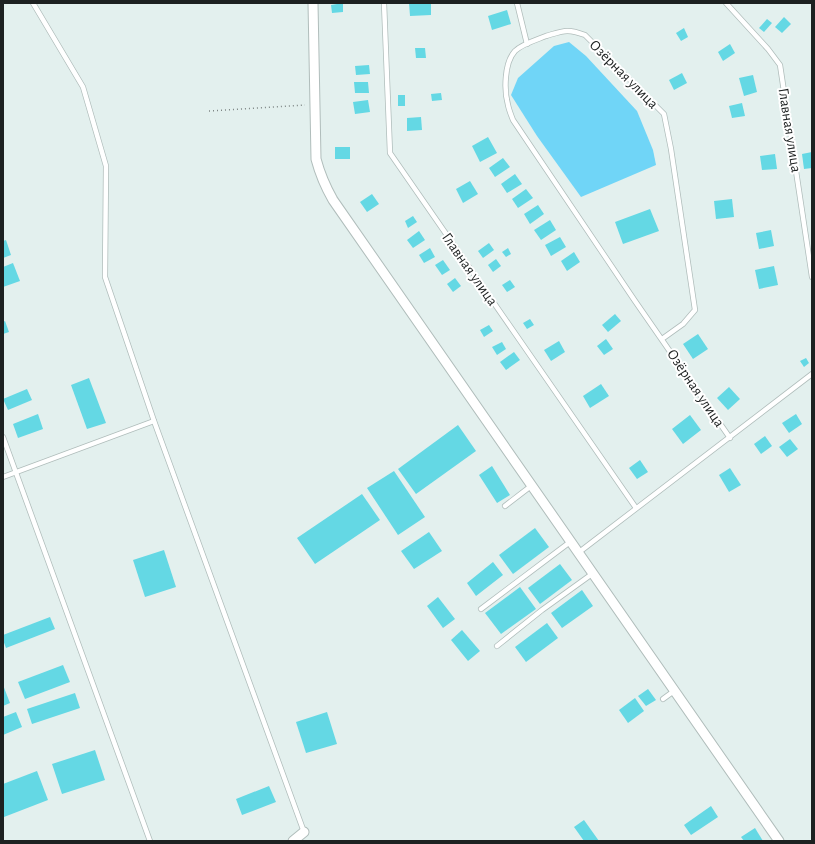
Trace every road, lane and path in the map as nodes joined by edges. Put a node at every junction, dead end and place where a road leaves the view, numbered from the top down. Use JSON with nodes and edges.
{"nodes":[{"id":1,"x":33,"y":3,"type":"edge"},
{"id":2,"x":312,"y":3,"type":"edge"},
{"id":3,"x":384,"y":3,"type":"edge"},
{"id":4,"x":517,"y":3,"type":"edge"},
{"id":5,"x":726,"y":3,"type":"edge"},
{"id":6,"x":527,"y":44,"type":"junction"},
{"id":7,"x":312,"y":105,"type":"dead end"},
{"id":8,"x":210,"y":111,"type":"dead end"},
{"id":9,"x":812,"y":277,"type":"edge"},
{"id":10,"x":662,"y":339,"type":"junction"},
{"id":11,"x":812,"y":374,"type":"edge"},
{"id":12,"x":154,"y":421,"type":"junction"},
{"id":13,"x":3,"y":437,"type":"edge"},
{"id":14,"x":730,"y":438,"type":"junction"},
{"id":15,"x":16,"y":472,"type":"junction"},
{"id":16,"x":3,"y":477,"type":"edge"},
{"id":17,"x":531,"y":486,"type":"junction"},
{"id":18,"x":505,"y":506,"type":"dead end"},
{"id":19,"x":636,"y":508,"type":"junction"},
{"id":20,"x":570,"y":542,"type":"junction"},
{"id":21,"x":578,"y":553,"type":"junction"},
{"id":22,"x":592,"y":574,"type":"junction"},
{"id":23,"x":481,"y":609,"type":"dead end"},
{"id":24,"x":497,"y":646,"type":"dead end"},
{"id":25,"x":674,"y":691,"type":"junction"},
{"id":26,"x":663,"y":699,"type":"dead end"},
{"id":27,"x":304,"y":832,"type":"joint"},
{"id":28,"x":150,"y":841,"type":"edge"},
{"id":29,"x":293,"y":841,"type":"edge"},
{"id":30,"x":779,"y":841,"type":"edge"}],
"edges":[{"from":1,"to":12,"type":"lane"},
{"from":2,"to":17,"type":"street"},
{"from":3,"to":19,"type":"lane","name":"Главная улица"},
{"from":4,"to":6,"type":"lane"},
{"from":5,"to":9,"type":"lane","name":"Главная улица"},
{"from":6,"to":10,"type":"lane","name":"Озёрная улица"},
{"from":6,"to":10,"type":"lane","name":"Озёрная улица"},
{"from":7,"to":8,"type":"path"},
{"from":10,"to":14,"type":"lane","name":"Озёрная улица"},
{"from":11,"to":14,"type":"lane"},
{"from":12,"to":15,"type":"lane"},
{"from":12,"to":27,"type":"lane"},
{"from":13,"to":15,"type":"lane"},
{"from":14,"to":19,"type":"lane"},
{"from":15,"to":16,"type":"lane"},
{"from":15,"to":28,"type":"lane"},
{"from":17,"to":18,"type":"lane"},
{"from":17,"to":20,"type":"street"},
{"from":19,"to":21,"type":"lane"},
{"from":20,"to":21,"type":"street"},
{"from":20,"to":23,"type":"lane"},
{"from":21,"to":22,"type":"street"},
{"from":22,"to":24,"type":"lane"},
{"from":22,"to":25,"type":"street"},
{"from":25,"to":26,"type":"lane"},
{"from":25,"to":30,"type":"street"},
{"from":27,"to":29,"type":"street"}]}
